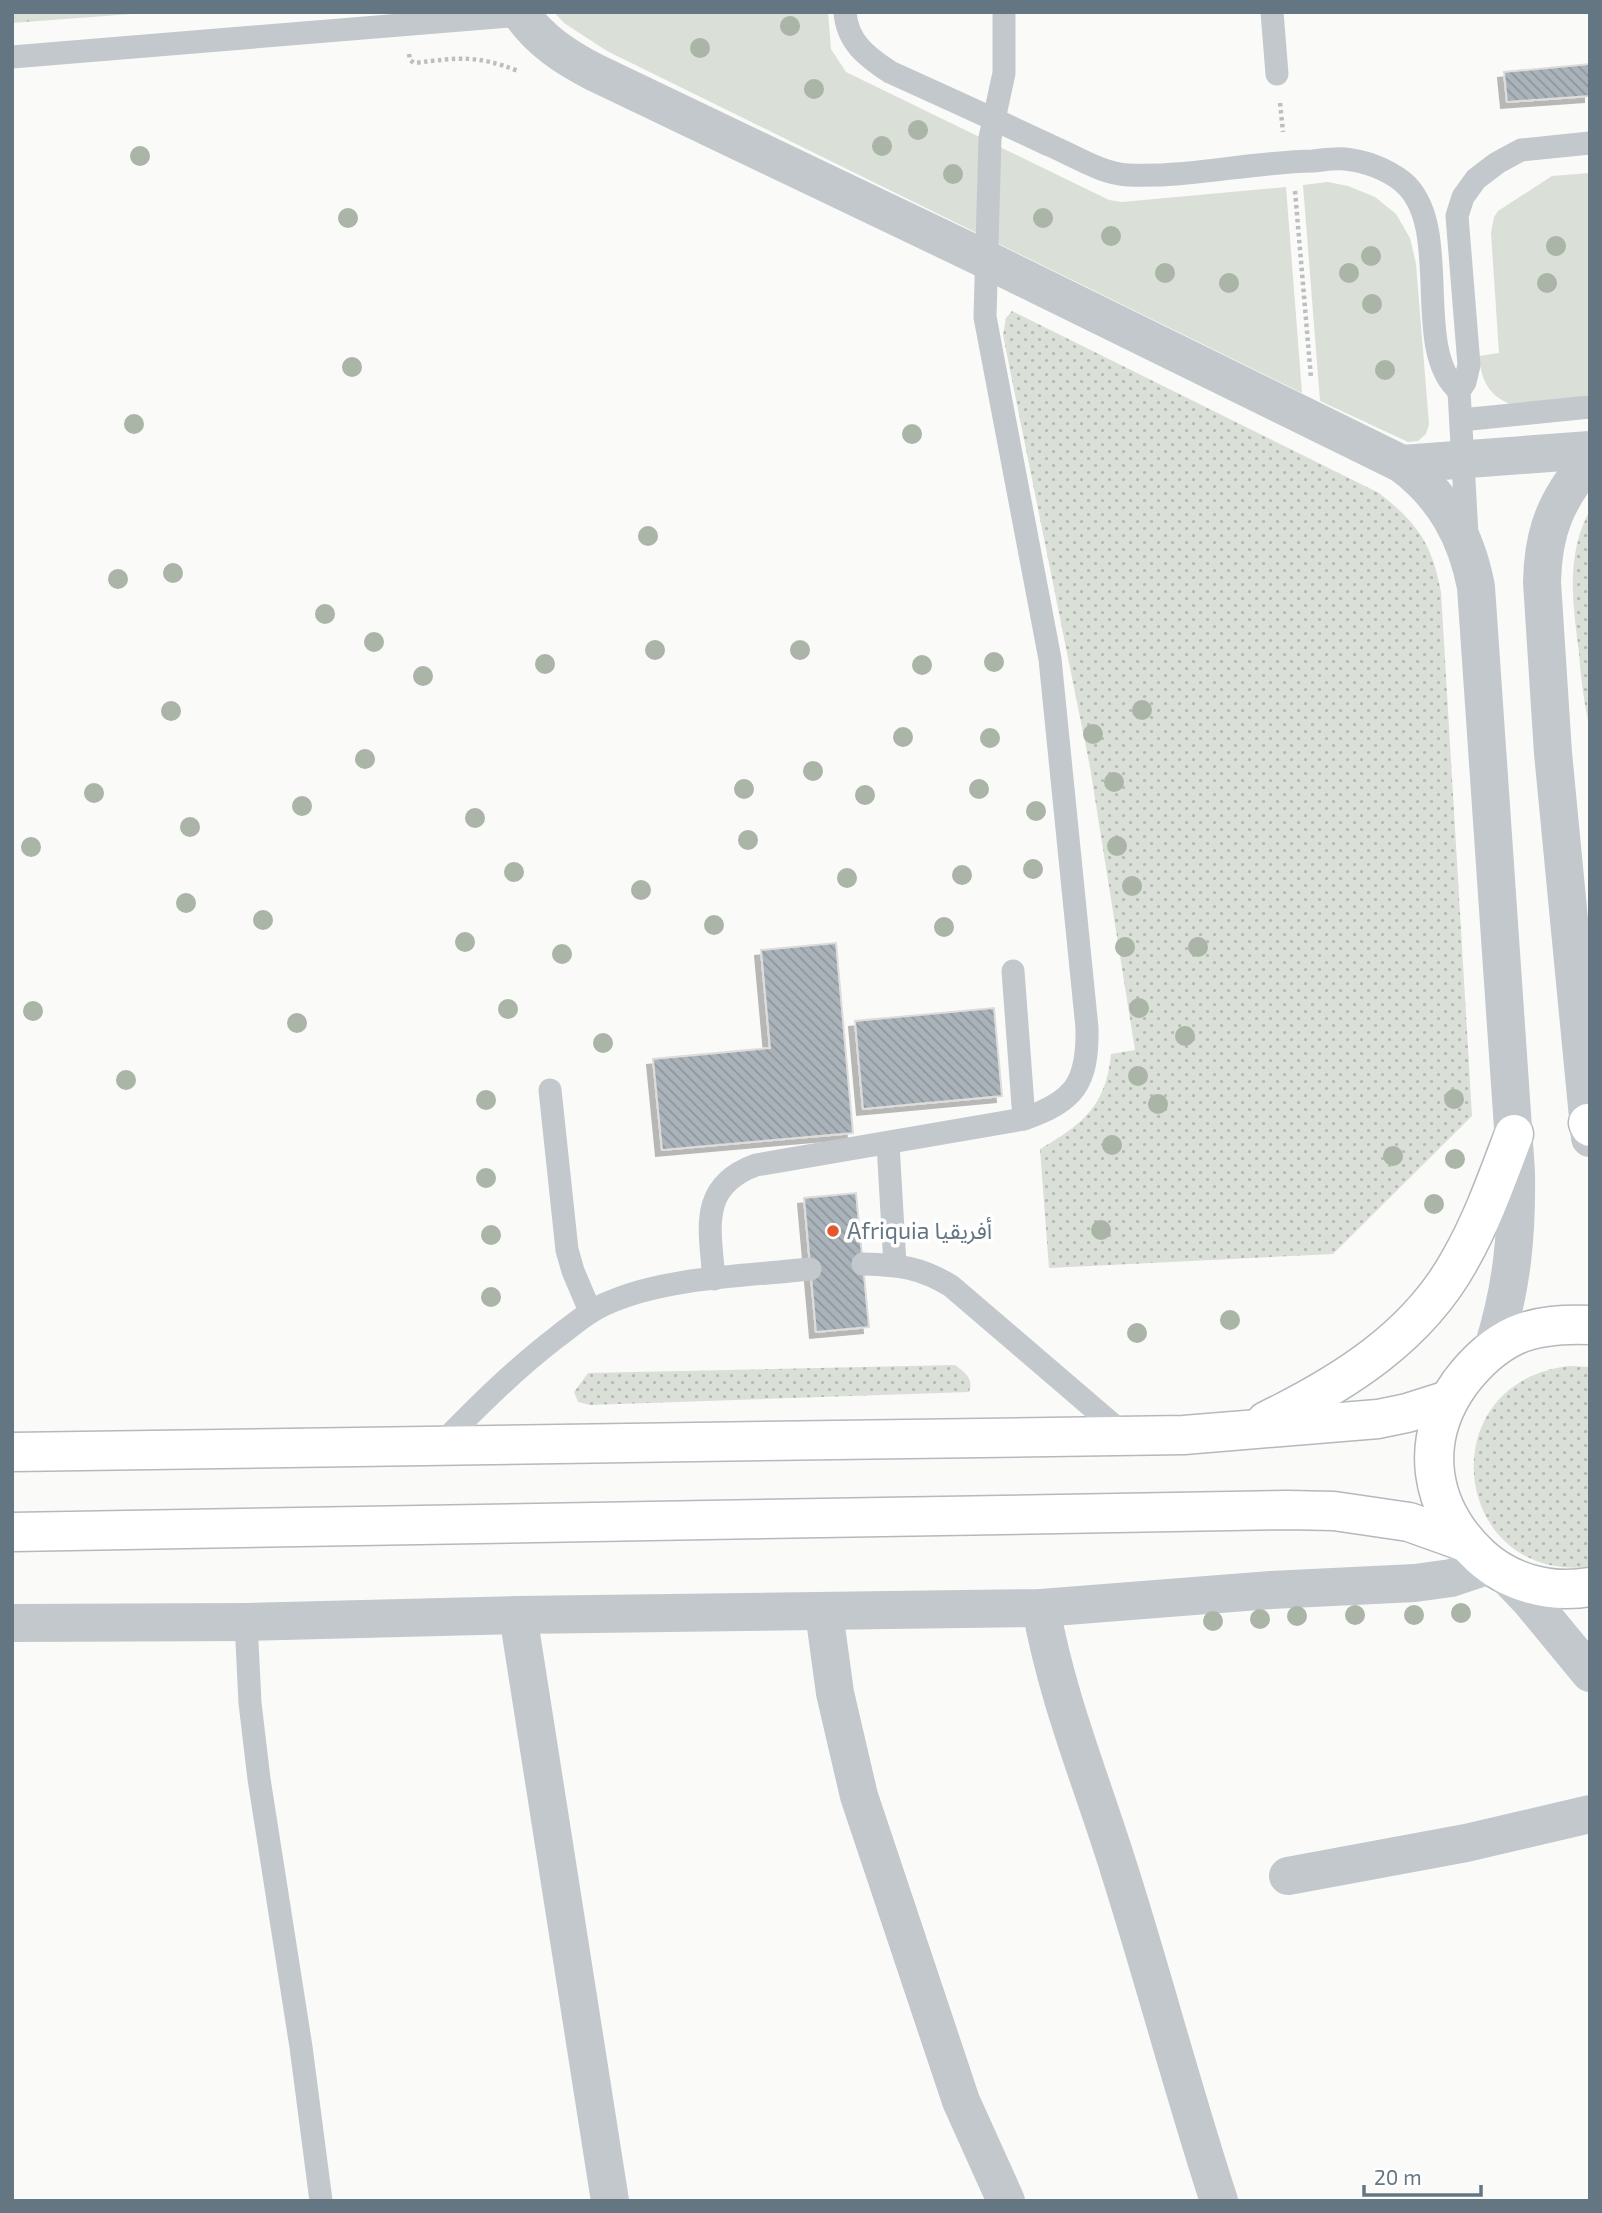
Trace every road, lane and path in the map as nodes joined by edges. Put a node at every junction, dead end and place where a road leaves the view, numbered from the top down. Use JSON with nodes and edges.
{"nodes":[{"id":1,"x":845,"y":12,"type":"edge"},
{"id":2,"x":1004,"y":12,"type":"edge"},
{"id":3,"x":1272,"y":12,"type":"edge"},
{"id":4,"x":521,"y":14,"type":"edge"},
{"id":5,"x":406,"y":25,"type":"junction"},
{"id":6,"x":12,"y":57,"type":"edge"},
{"id":7,"x":522,"y":73,"type":"dead end"},
{"id":8,"x":1277,"y":74,"type":"joint"},
{"id":9,"x":994,"y":120,"type":"junction"},
{"id":10,"x":1590,"y":143,"type":"edge"},
{"id":11,"x":1286,"y":161,"type":"junction"},
{"id":12,"x":987,"y":260,"type":"junction"},
{"id":13,"x":1459,"y":391,"type":"junction"},
{"id":14,"x":1590,"y":407,"type":"edge"},
{"id":15,"x":1305,"y":417,"type":"junction"},
{"id":16,"x":1461,"y":420,"type":"junction"},
{"id":17,"x":1590,"y":450,"type":"edge"},
{"id":18,"x":1590,"y":459,"type":"edge"},
{"id":19,"x":1463,"y":460,"type":"junction"},
{"id":20,"x":1402,"y":464,"type":"junction"},
{"id":21,"x":1467,"y":550,"type":"junction"},
{"id":22,"x":1013,"y":971,"type":"dead end"},
{"id":23,"x":550,"y":1090,"type":"dead end"},
{"id":24,"x":1024,"y":1119,"type":"junction"},
{"id":25,"x":1589,"y":1129,"type":"edge"},
{"id":26,"x":1514,"y":1134,"type":"junction"},
{"id":27,"x":888,"y":1144,"type":"junction"},
{"id":28,"x":863,"y":1264,"type":"dead end"},
{"id":29,"x":895,"y":1265,"type":"junction"},
{"id":30,"x":810,"y":1269,"type":"dead end"},
{"id":31,"x":714,"y":1279,"type":"junction"},
{"id":32,"x":590,"y":1311,"type":"junction"},
{"id":33,"x":1590,"y":1325,"type":"edge"},
{"id":34,"x":1493,"y":1348,"type":"junction"},
{"id":35,"x":1448,"y":1400,"type":"junction"},
{"id":36,"x":1248,"y":1430,"type":"junction"},
{"id":37,"x":1126,"y":1436,"type":"junction"},
{"id":38,"x":439,"y":1446,"type":"junction"},
{"id":39,"x":12,"y":1452,"type":"edge"},
{"id":40,"x":12,"y":1532,"type":"edge"},
{"id":41,"x":1486,"y":1560,"type":"junction"},
{"id":42,"x":1590,"y":1587,"type":"edge"},
{"id":43,"x":1041,"y":1608,"type":"junction"},
{"id":44,"x":824,"y":1612,"type":"junction"},
{"id":45,"x":518,"y":1615,"type":"junction"},
{"id":46,"x":246,"y":1622,"type":"junction"},
{"id":47,"x":12,"y":1623,"type":"edge"},
{"id":48,"x":1590,"y":1673,"type":"edge"},
{"id":49,"x":1590,"y":1815,"type":"edge"},
{"id":50,"x":1288,"y":1876,"type":"dead end"},
{"id":51,"x":321,"y":2201,"type":"edge"},
{"id":52,"x":610,"y":2201,"type":"edge"},
{"id":53,"x":1006,"y":2201,"type":"edge"},
{"id":54,"x":1219,"y":2201,"type":"edge"}],
"edges":[{"from":1,"to":9,"type":"lane"},
{"from":2,"to":9,"type":"lane"},
{"from":3,"to":8,"type":"lane"},
{"from":4,"to":5,"type":"lane"},
{"from":4,"to":12,"type":"street"},
{"from":5,"to":6,"type":"lane"},
{"from":5,"to":7,"type":"path"},
{"from":8,"to":11,"type":"path"},
{"from":9,"to":11,"type":"lane"},
{"from":9,"to":12,"type":"lane"},
{"from":10,"to":13,"type":"lane"},
{"from":11,"to":13,"type":"lane"},
{"from":11,"to":15,"type":"path"},
{"from":12,"to":15,"type":"street"},
{"from":12,"to":24,"type":"lane"},
{"from":13,"to":16,"type":"lane"},
{"from":14,"to":16,"type":"lane"},
{"from":15,"to":20,"type":"street"},
{"from":16,"to":19,"type":"lane"},
{"from":17,"to":19,"type":"street"},
{"from":18,"to":25,"type":"street"},
{"from":19,"to":20,"type":"street"},
{"from":19,"to":21,"type":"lane"},
{"from":20,"to":21,"type":"street"},
{"from":21,"to":26,"type":"street"},
{"from":22,"to":24,"type":"lane"},
{"from":23,"to":32,"type":"lane"},
{"from":24,"to":27,"type":"lane"},
{"from":26,"to":34,"type":"street"},
{"from":26,"to":36,"type":"highway"},
{"from":27,"to":29,"type":"lane"},
{"from":27,"to":31,"type":"lane"},
{"from":28,"to":29,"type":"lane"},
{"from":29,"to":37,"type":"lane"},
{"from":30,"to":31,"type":"lane"},
{"from":31,"to":32,"type":"lane"},
{"from":32,"to":38,"type":"lane"},
{"from":33,"to":34,"type":"highway"},
{"from":34,"to":35,"type":"highway"},
{"from":35,"to":36,"type":"highway"},
{"from":35,"to":41,"type":"highway"},
{"from":36,"to":37,"type":"highway"},
{"from":37,"to":38,"type":"highway"},
{"from":38,"to":39,"type":"highway"},
{"from":40,"to":41,"type":"highway"},
{"from":41,"to":42,"type":"highway"},
{"from":41,"to":43,"type":"street"},
{"from":41,"to":48,"type":"street"},
{"from":43,"to":44,"type":"street"},
{"from":43,"to":54,"type":"street"},
{"from":44,"to":45,"type":"street"},
{"from":44,"to":53,"type":"street"},
{"from":45,"to":46,"type":"street"},
{"from":45,"to":52,"type":"street"},
{"from":46,"to":47,"type":"street"},
{"from":46,"to":51,"type":"lane"},
{"from":49,"to":50,"type":"street"}]}
